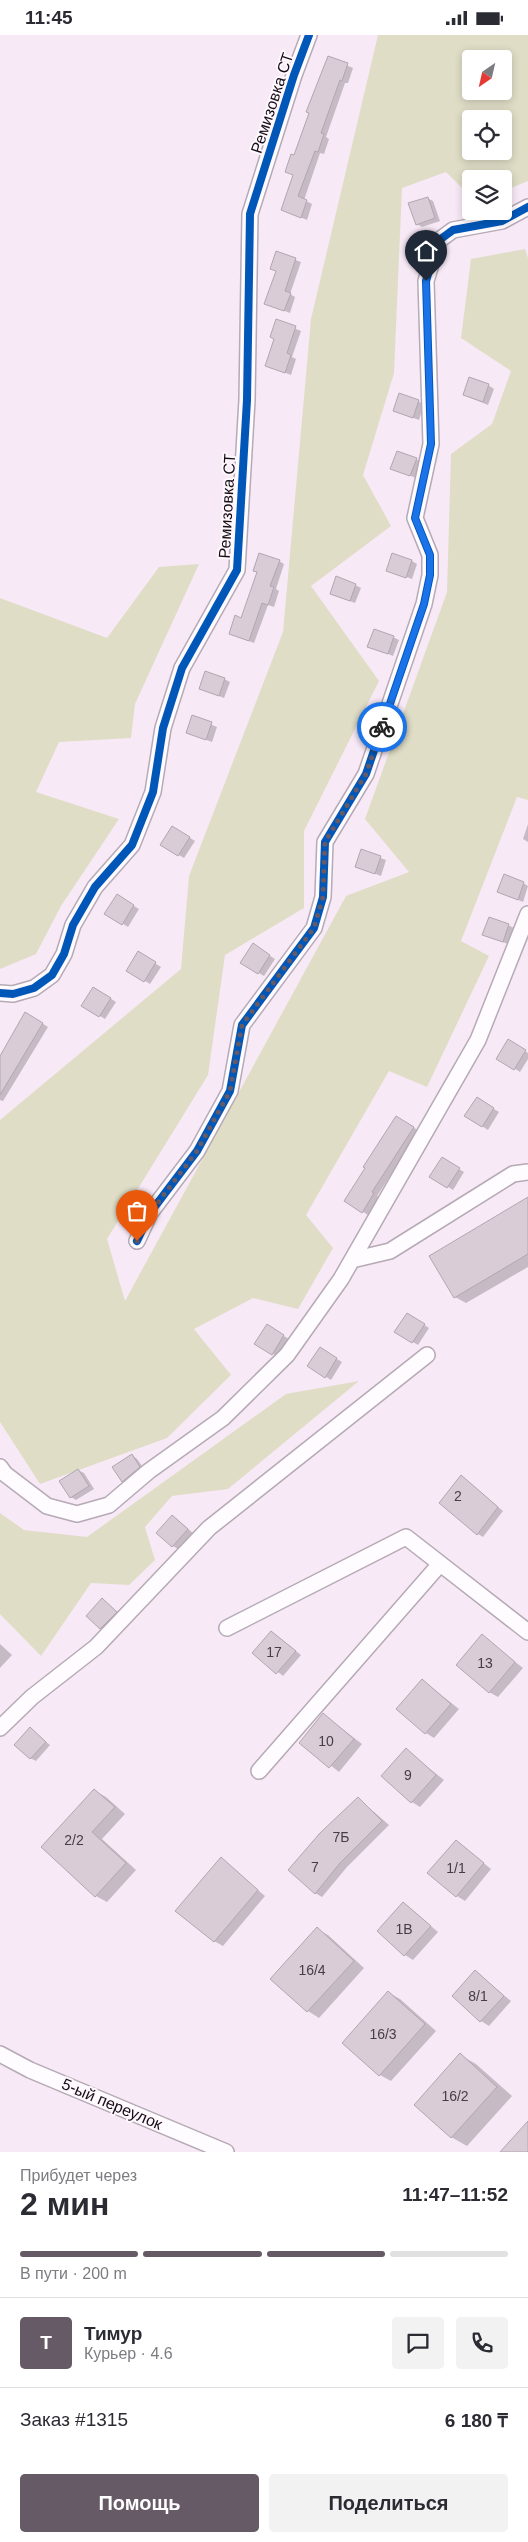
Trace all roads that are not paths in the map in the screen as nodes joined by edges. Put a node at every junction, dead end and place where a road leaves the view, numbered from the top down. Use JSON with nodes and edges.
{"nodes":[{"id":1,"x":309,"y":35,"type":"edge"},
{"id":2,"x":528,"y":207,"type":"edge"},
{"id":3,"x":528,"y":914,"type":"edge"},
{"id":4,"x":0,"y":993,"type":"edge"},
{"id":5,"x":528,"y":1172,"type":"edge"},
{"id":6,"x":137,"y":1241,"type":"dead end"},
{"id":7,"x":352,"y":1259,"type":"junction"},
{"id":8,"x":427,"y":1355,"type":"dead end"},
{"id":9,"x":0,"y":1467,"type":"edge"},
{"id":10,"x":440,"y":1564,"type":"junction"},
{"id":11,"x":227,"y":1628,"type":"dead end"},
{"id":12,"x":528,"y":1632,"type":"edge"},
{"id":13,"x":0,"y":1727,"type":"edge"},
{"id":14,"x":259,"y":1771,"type":"dead end"},
{"id":15,"x":0,"y":2054,"type":"edge"},
{"id":16,"x":226,"y":2152,"type":"edge"}],
"edges":[{"from":1,"to":4,"type":"street","name":"Ремизовка СТ"},
{"from":2,"to":6,"type":"street"},
{"from":3,"to":7,"type":"street"},
{"from":5,"to":7,"type":"street"},
{"from":7,"to":9,"type":"street"},
{"from":8,"to":13,"type":"street"},
{"from":10,"to":11,"type":"street"},
{"from":10,"to":12,"type":"street"},
{"from":10,"to":14,"type":"street"},
{"from":15,"to":16,"type":"street","name":"5-ый переулок"}]}
